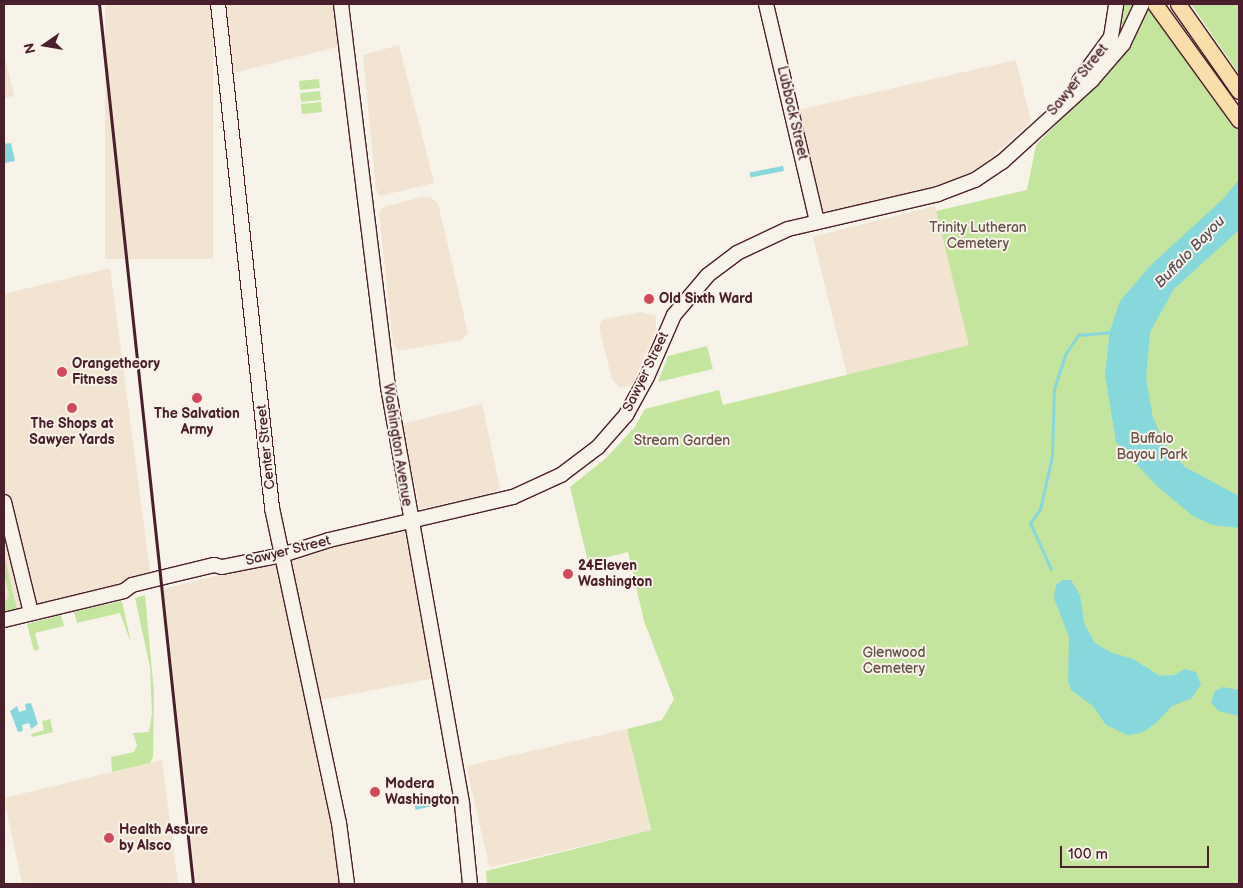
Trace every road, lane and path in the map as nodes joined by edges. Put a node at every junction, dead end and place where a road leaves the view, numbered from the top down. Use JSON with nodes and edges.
{"nodes":[{"id":1,"x":218,"y":4,"type":"edge"},
{"id":2,"x":341,"y":4,"type":"edge"},
{"id":3,"x":766,"y":4,"type":"edge"},
{"id":4,"x":1116,"y":4,"type":"edge"},
{"id":5,"x":1142,"y":4,"type":"edge"},
{"id":6,"x":1155,"y":4,"type":"edge"},
{"id":7,"x":1178,"y":4,"type":"edge"},
{"id":8,"x":1239,"y":91,"type":"edge"},
{"id":9,"x":1235,"y":114,"type":"edge"},
{"id":10,"x":1041,"y":126,"type":"junction"},
{"id":11,"x":817,"y":222,"type":"junction"},
{"id":12,"x":4,"y":502,"type":"edge"},
{"id":13,"x":409,"y":521,"type":"junction"},
{"id":14,"x":282,"y":555,"type":"junction"},
{"id":15,"x":31,"y":613,"type":"junction"},
{"id":16,"x":4,"y":620,"type":"edge"},
{"id":17,"x":347,"y":884,"type":"edge"},
{"id":18,"x":470,"y":884,"type":"edge"}],
"edges":[{"from":1,"to":14,"type":"street","name":"Center Street"},
{"from":2,"to":13,"type":"street","name":"Washington Avenue"},
{"from":3,"to":11,"type":"street","name":"Lubbock Street"},
{"from":4,"to":10,"type":"street","name":"Sawyer Street"},
{"from":5,"to":10,"type":"street","name":"Sawyer Street"},
{"from":6,"to":9,"type":"main road"},
{"from":7,"to":8,"type":"main road"},
{"from":10,"to":11,"type":"street","name":"Sawyer Street"},
{"from":11,"to":13,"type":"street","name":"Sawyer Street"},
{"from":12,"to":15,"type":"street"},
{"from":13,"to":14,"type":"street","name":"Sawyer Street"},
{"from":13,"to":18,"type":"street","name":"Washington Avenue"},
{"from":14,"to":15,"type":"street","name":"Sawyer Street"},
{"from":14,"to":17,"type":"street","name":"Center Street"},
{"from":15,"to":16,"type":"street","name":"Sawyer Street"}]}
